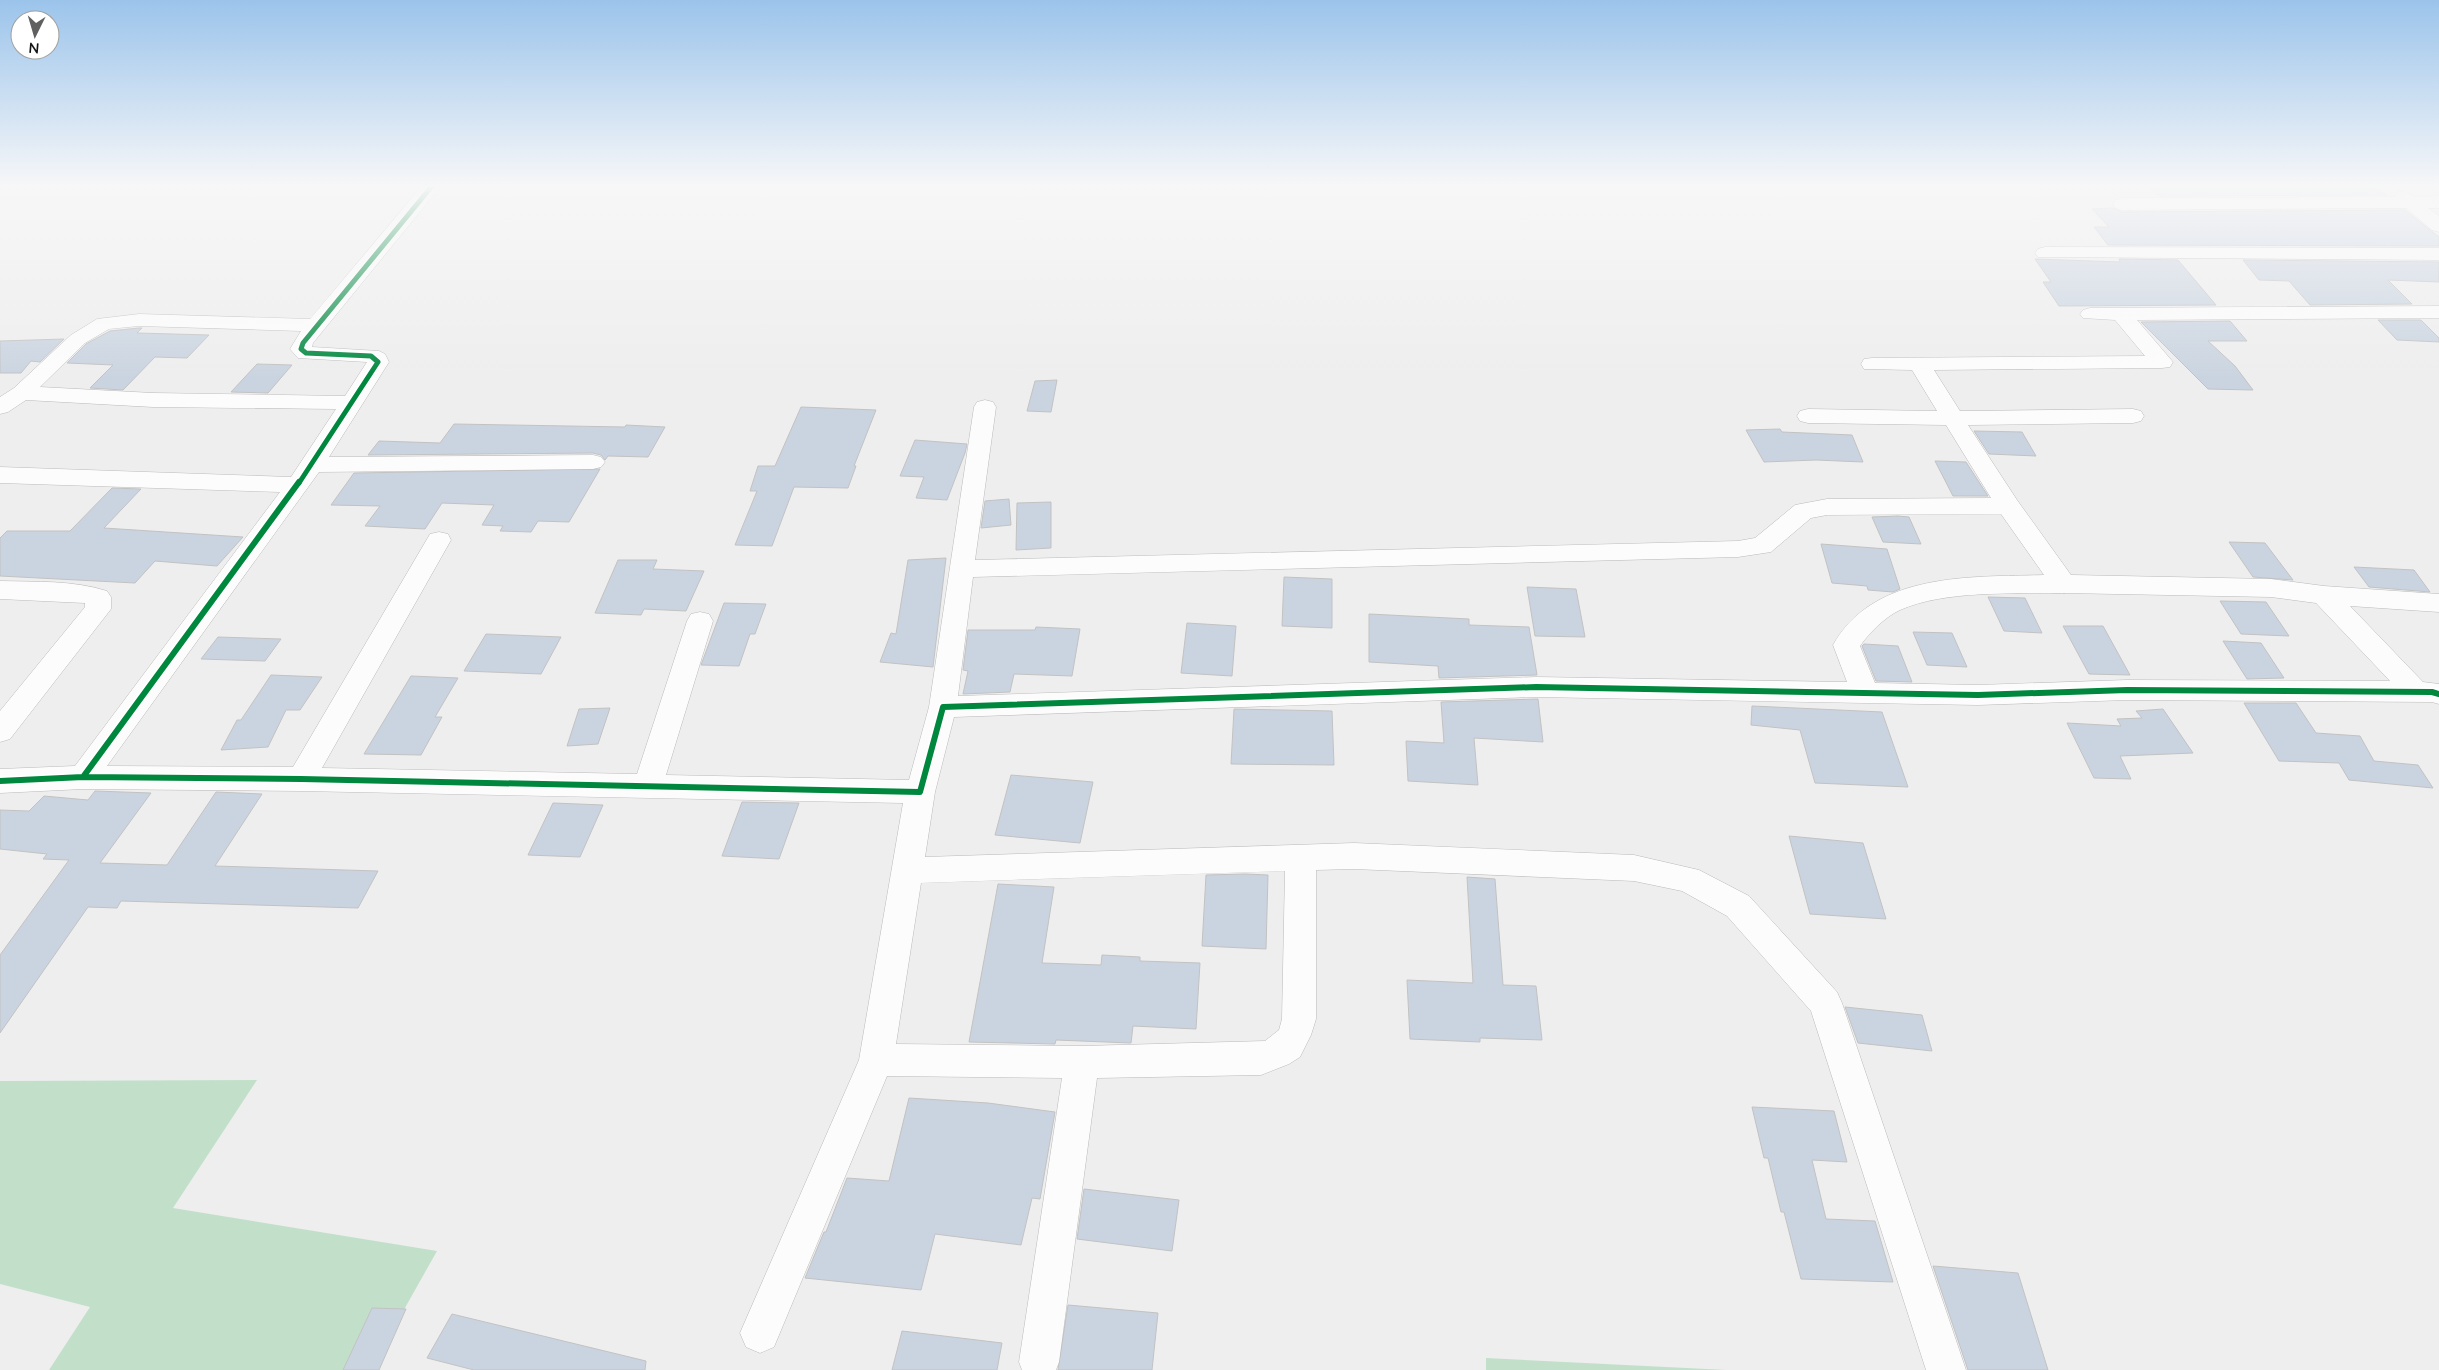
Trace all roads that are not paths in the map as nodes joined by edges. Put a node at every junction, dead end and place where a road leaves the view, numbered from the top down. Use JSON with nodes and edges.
{"nodes":[{"id":1,"x":378,"y":250,"type":"edge"},
{"id":2,"x":2045,"y":253,"type":"dead end"},
{"id":3,"x":2439,"y":254,"type":"edge"},
{"id":4,"x":2439,"y":312,"type":"edge"},
{"id":5,"x":2090,"y":314,"type":"dead end"},
{"id":6,"x":2122,"y":314,"type":"junction"},
{"id":7,"x":316,"y":324,"type":"junction"},
{"id":8,"x":1872,"y":364,"type":"dead end"},
{"id":9,"x":1919,"y":364,"type":"junction"},
{"id":10,"x":22,"y":393,"type":"junction"},
{"id":11,"x":352,"y":403,"type":"junction"},
{"id":12,"x":0,"y":407,"type":"edge"},
{"id":13,"x":985,"y":407,"type":"dead end"},
{"id":14,"x":1808,"y":416,"type":"dead end"},
{"id":15,"x":2133,"y":416,"type":"dead end"},
{"id":16,"x":1954,"y":418,"type":"junction"},
{"id":17,"x":593,"y":462,"type":"dead end"},
{"id":18,"x":312,"y":464,"type":"junction"},
{"id":19,"x":0,"y":476,"type":"edge"},
{"id":20,"x":296,"y":485,"type":"junction"},
{"id":21,"x":2008,"y":506,"type":"junction"},
{"id":22,"x":439,"y":540,"type":"dead end"},
{"id":23,"x":961,"y":569,"type":"junction"},
{"id":24,"x":2064,"y":584,"type":"junction"},
{"id":25,"x":0,"y":590,"type":"edge"},
{"id":26,"x":2324,"y":595,"type":"junction"},
{"id":27,"x":2439,"y":603,"type":"edge"},
{"id":28,"x":700,"y":621,"type":"dead end"},
{"id":29,"x":1864,"y":692,"type":"junction"},
{"id":30,"x":2428,"y":693,"type":"edge"},
{"id":31,"x":943,"y":707,"type":"junction"},
{"id":32,"x":0,"y":731,"type":"edge"},
{"id":33,"x":83,"y":777,"type":"junction"},
{"id":34,"x":301,"y":779,"type":"junction"},
{"id":35,"x":0,"y":781,"type":"edge"},
{"id":36,"x":648,"y":787,"type":"junction"},
{"id":37,"x":920,"y":792,"type":"junction"},
{"id":38,"x":1301,"y":860,"type":"junction"},
{"id":39,"x":907,"y":871,"type":"junction"},
{"id":40,"x":876,"y":1060,"type":"junction"},
{"id":41,"x":1082,"y":1062,"type":"junction"},
{"id":42,"x":760,"y":1333,"type":"dead end"},
{"id":43,"x":1039,"y":1362,"type":"dead end"},
{"id":44,"x":1946,"y":1370,"type":"edge"}],
"edges":[{"from":1,"to":7,"type":"street"},
{"from":2,"to":3,"type":"street"},
{"from":4,"to":6,"type":"street"},
{"from":5,"to":6,"type":"street"},
{"from":6,"to":9,"type":"street"},
{"from":7,"to":10,"type":"street"},
{"from":7,"to":11,"type":"street"},
{"from":8,"to":9,"type":"street"},
{"from":9,"to":16,"type":"street"},
{"from":10,"to":11,"type":"street"},
{"from":10,"to":12,"type":"street"},
{"from":11,"to":18,"type":"street"},
{"from":13,"to":23,"type":"street"},
{"from":14,"to":16,"type":"street"},
{"from":15,"to":16,"type":"street"},
{"from":16,"to":21,"type":"street"},
{"from":17,"to":18,"type":"street"},
{"from":18,"to":20,"type":"street"},
{"from":19,"to":20,"type":"street"},
{"from":20,"to":33,"type":"street"},
{"from":21,"to":23,"type":"street"},
{"from":21,"to":24,"type":"street"},
{"from":22,"to":34,"type":"street"},
{"from":23,"to":31,"type":"street"},
{"from":24,"to":26,"type":"street"},
{"from":24,"to":29,"type":"street"},
{"from":25,"to":32,"type":"street"},
{"from":26,"to":27,"type":"street"},
{"from":26,"to":30,"type":"street"},
{"from":28,"to":36,"type":"street"},
{"from":29,"to":30,"type":"street"},
{"from":29,"to":31,"type":"street"},
{"from":31,"to":37,"type":"street"},
{"from":33,"to":34,"type":"street"},
{"from":33,"to":35,"type":"street"},
{"from":34,"to":36,"type":"street"},
{"from":36,"to":37,"type":"street"},
{"from":37,"to":39,"type":"street"},
{"from":38,"to":39,"type":"street"},
{"from":38,"to":41,"type":"street"},
{"from":38,"to":44,"type":"street"},
{"from":39,"to":40,"type":"street"},
{"from":40,"to":41,"type":"street"},
{"from":40,"to":42,"type":"street"},
{"from":41,"to":43,"type":"street"}]}
